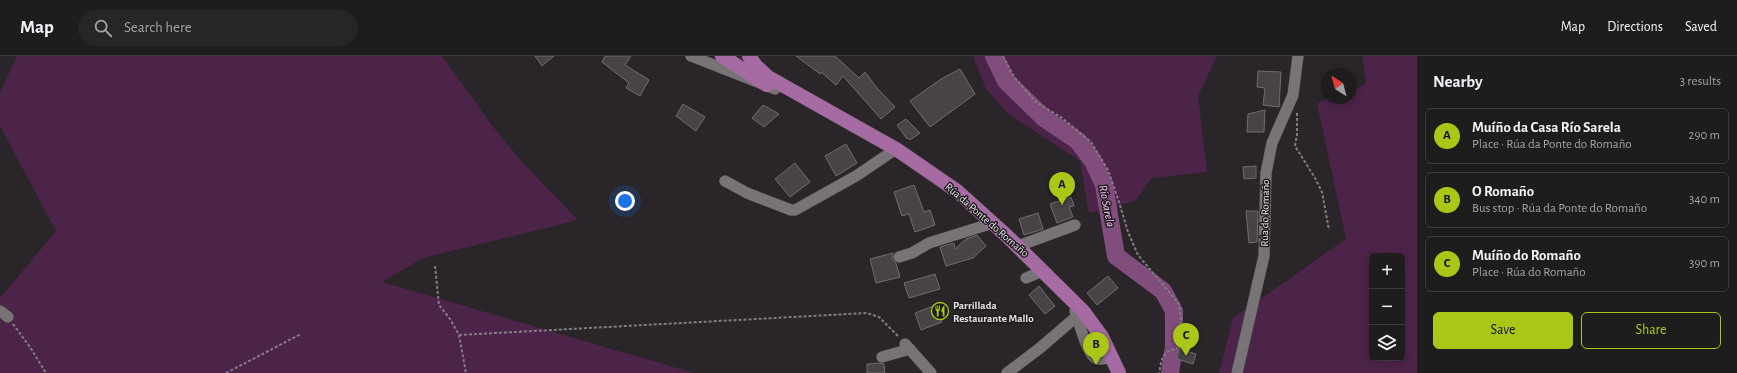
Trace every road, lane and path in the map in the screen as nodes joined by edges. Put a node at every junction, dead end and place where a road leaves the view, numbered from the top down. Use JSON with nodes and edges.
{"nodes":[{"id":1,"x":690,"y":56,"type":"edge"},
{"id":2,"x":722,"y":56,"type":"edge"},
{"id":3,"x":749,"y":56,"type":"edge"},
{"id":4,"x":1003,"y":56,"type":"edge"},
{"id":5,"x":1298,"y":56,"type":"edge"},
{"id":6,"x":735,"y":65,"type":"junction"},
{"id":7,"x":747,"y":79,"type":"junction"},
{"id":8,"x":775,"y":90,"type":"junction"},
{"id":9,"x":1292,"y":98,"type":"junction"},
{"id":10,"x":819,"y":107,"type":"junction"},
{"id":11,"x":896,"y":149,"type":"junction"},
{"id":12,"x":725,"y":181,"type":"dead end"},
{"id":13,"x":993,"y":223,"type":"junction"},
{"id":14,"x":1075,"y":225,"type":"dead end"},
{"id":15,"x":1329,"y":230,"type":"dead end"},
{"id":16,"x":1018,"y":246,"type":"junction"},
{"id":17,"x":899,"y":257,"type":"dead end"},
{"id":18,"x":435,"y":266,"type":"dead end"},
{"id":19,"x":1043,"y":271,"type":"junction"},
{"id":20,"x":1026,"y":278,"type":"dead end"},
{"id":21,"x":4,"y":314,"type":"edge"},
{"id":22,"x":1080,"y":314,"type":"junction"},
{"id":23,"x":301,"y":334,"type":"dead end"},
{"id":24,"x":459,"y":335,"type":"junction"},
{"id":25,"x":908,"y":346,"type":"junction"},
{"id":26,"x":882,"y":358,"type":"dead end"},
{"id":27,"x":46,"y":373,"type":"edge"},
{"id":28,"x":226,"y":373,"type":"edge"},
{"id":29,"x":466,"y":373,"type":"edge"},
{"id":30,"x":931,"y":373,"type":"edge"},
{"id":31,"x":1007,"y":373,"type":"edge"},
{"id":32,"x":1119,"y":373,"type":"edge"},
{"id":33,"x":1159,"y":373,"type":"edge"},
{"id":34,"x":1237,"y":373,"type":"edge"}],
"edges":[{"from":1,"to":7,"type":"street"},
{"from":2,"to":6,"type":"main road"},
{"from":3,"to":10,"type":"main road"},
{"from":4,"to":33,"type":"path"},
{"from":5,"to":9,"type":"street","name":"Rúa do Romaño"},
{"from":6,"to":7,"type":"street"},
{"from":6,"to":8,"type":"main road"},
{"from":7,"to":8,"type":"street"},
{"from":8,"to":10,"type":"main road"},
{"from":9,"to":15,"type":"path"},
{"from":9,"to":34,"type":"street","name":"Rúa do Romaño"},
{"from":10,"to":11,"type":"main road","name":"Rúa da Ponte do Romaño"},
{"from":11,"to":12,"type":"street"},
{"from":11,"to":13,"type":"main road","name":"Rúa da Ponte do Romaño"},
{"from":13,"to":16,"type":"main road","name":"Rúa da Ponte do Romaño"},
{"from":13,"to":17,"type":"street"},
{"from":14,"to":16,"type":"street"},
{"from":16,"to":19,"type":"main road","name":"Rúa da Ponte do Romaño"},
{"from":18,"to":24,"type":"path"},
{"from":19,"to":20,"type":"street"},
{"from":19,"to":22,"type":"main road","name":"Rúa da Ponte do Romaño"},
{"from":21,"to":27,"type":"path"},
{"from":22,"to":31,"type":"street"},
{"from":22,"to":32,"type":"main road","name":"Rúa da Ponte do Romaño"},
{"from":23,"to":28,"type":"path"},
{"from":24,"to":25,"type":"path"},
{"from":24,"to":29,"type":"path"},
{"from":25,"to":26,"type":"street"},
{"from":25,"to":30,"type":"street"}]}
